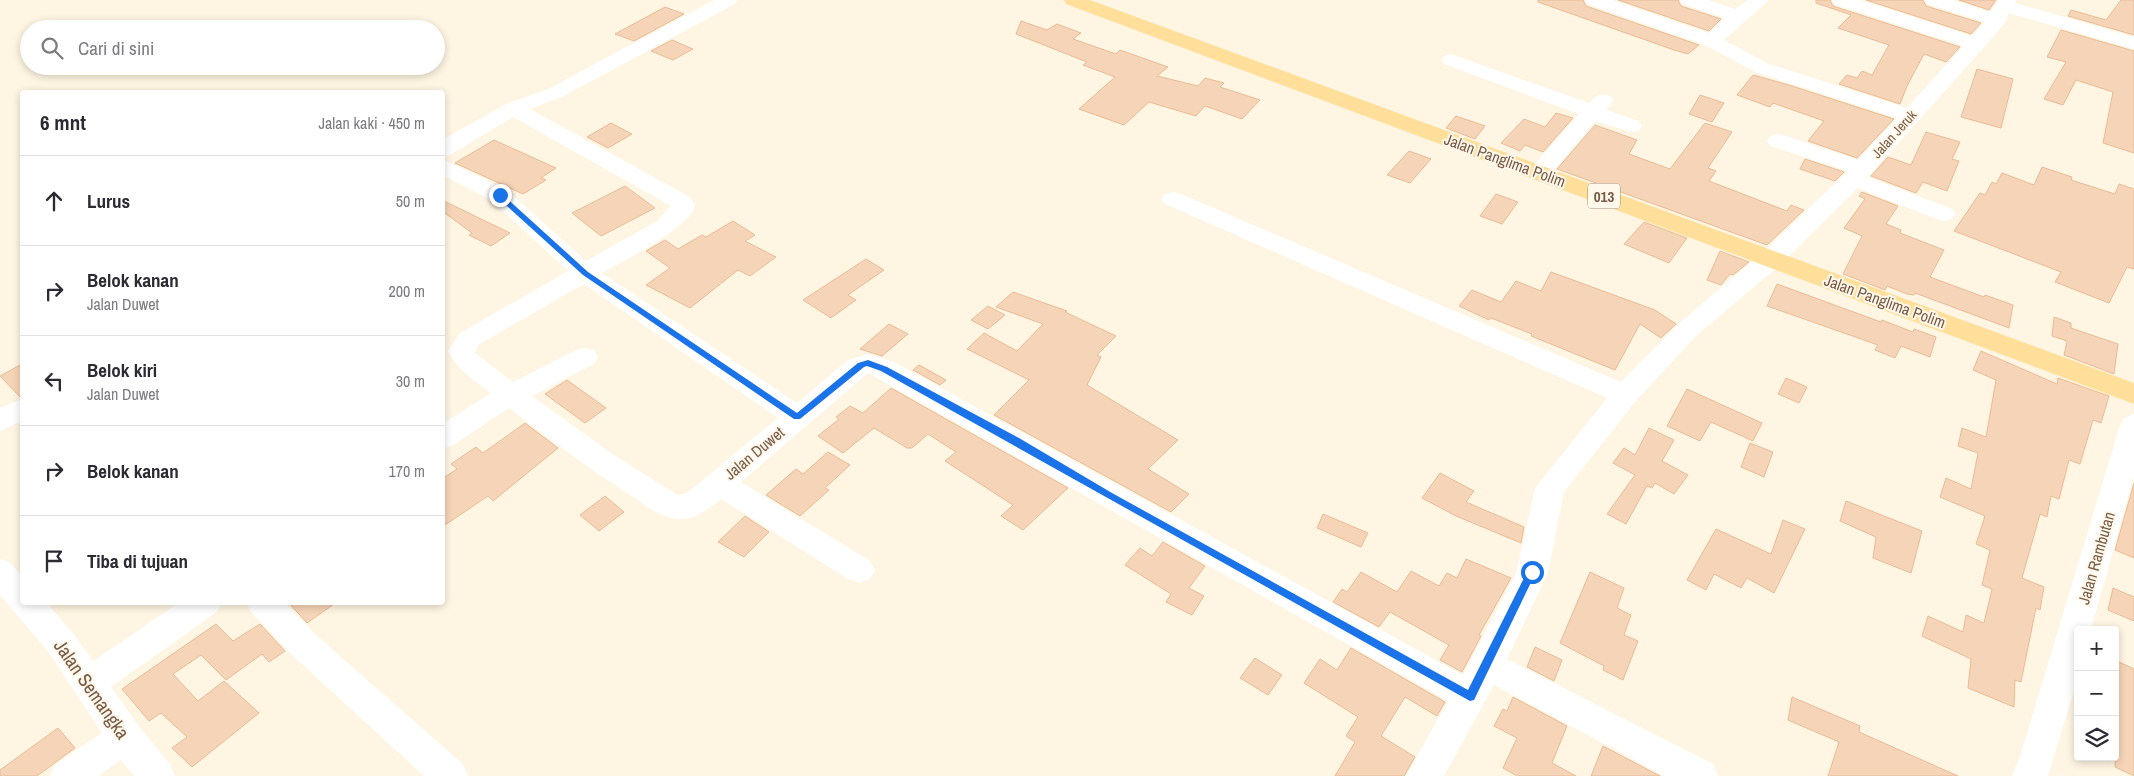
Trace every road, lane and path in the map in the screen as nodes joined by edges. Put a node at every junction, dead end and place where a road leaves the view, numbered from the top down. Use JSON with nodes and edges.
{"nodes":[{"id":1,"x":728,"y":0,"type":"edge"},
{"id":2,"x":1073,"y":0,"type":"edge"},
{"id":3,"x":1594,"y":0,"type":"edge"},
{"id":4,"x":1689,"y":0,"type":"edge"},
{"id":5,"x":1760,"y":0,"type":"edge"},
{"id":6,"x":1841,"y":0,"type":"edge"},
{"id":7,"x":1934,"y":0,"type":"edge"},
{"id":8,"x":2003,"y":9,"type":"edge"},
{"id":9,"x":1738,"y":16,"type":"junction"},
{"id":10,"x":1712,"y":41,"type":"junction"},
{"id":11,"x":2134,"y":43,"type":"edge"},
{"id":12,"x":1976,"y":44,"type":"junction"},
{"id":13,"x":1451,"y":60,"type":"dead end"},
{"id":14,"x":1598,"y":105,"type":"junction"},
{"id":15,"x":513,"y":108,"type":"junction"},
{"id":16,"x":1911,"y":116,"type":"junction"},
{"id":17,"x":1631,"y":126,"type":"dead end"},
{"id":18,"x":1778,"y":141,"type":"dead end"},
{"id":19,"x":445,"y":148,"type":"edge"},
{"id":20,"x":445,"y":168,"type":"edge"},
{"id":21,"x":1540,"y":172,"type":"junction"},
{"id":22,"x":1858,"y":174,"type":"junction"},
{"id":23,"x":1174,"y":199,"type":"dead end"},
{"id":24,"x":1944,"y":214,"type":"dead end"},
{"id":25,"x":1771,"y":259,"type":"junction"},
{"id":26,"x":585,"y":273,"type":"junction"},
{"id":27,"x":585,"y":357,"type":"dead end"},
{"id":28,"x":2134,"y":394,"type":"edge"},
{"id":29,"x":1625,"y":395,"type":"junction"},
{"id":30,"x":513,"y":396,"type":"junction"},
{"id":31,"x":797,"y":417,"type":"junction"},
{"id":32,"x":2134,"y":425,"type":"edge"},
{"id":33,"x":445,"y":436,"type":"edge"},
{"id":34,"x":719,"y":483,"type":"junction"},
{"id":35,"x":860,"y":570,"type":"dead end"},
{"id":36,"x":0,"y":572,"type":"edge"},
{"id":37,"x":20,"y":596,"type":"edge"},
{"id":38,"x":29,"y":605,"type":"edge"},
{"id":39,"x":202,"y":605,"type":"edge"},
{"id":40,"x":265,"y":605,"type":"edge"},
{"id":41,"x":1487,"y":665,"type":"junction"},
{"id":42,"x":89,"y":683,"type":"junction"},
{"id":43,"x":1470,"y":696,"type":"junction"},
{"id":44,"x":125,"y":737,"type":"junction"},
{"id":45,"x":2040,"y":761,"type":"edge"},
{"id":46,"x":68,"y":776,"type":"edge"},
{"id":47,"x":158,"y":776,"type":"edge"},
{"id":48,"x":450,"y":776,"type":"edge"},
{"id":49,"x":1424,"y":776,"type":"edge"},
{"id":50,"x":1700,"y":776,"type":"edge"}],
"edges":[{"from":1,"to":15,"type":"street"},
{"from":2,"to":21,"type":"main road","name":"Jalan Panglima Polim","number":"013"},
{"from":3,"to":10,"type":"street"},
{"from":4,"to":9,"type":"street"},
{"from":5,"to":9,"type":"street"},
{"from":6,"to":12,"type":"street"},
{"from":7,"to":8,"type":"street"},
{"from":8,"to":11,"type":"street"},
{"from":8,"to":12,"type":"street","name":"Jalan Jeruk"},
{"from":9,"to":10,"type":"street"},
{"from":10,"to":16,"type":"street"},
{"from":12,"to":16,"type":"street","name":"Jalan Jeruk"},
{"from":13,"to":14,"type":"street"},
{"from":14,"to":17,"type":"street"},
{"from":14,"to":21,"type":"street"},
{"from":15,"to":19,"type":"street"},
{"from":15,"to":26,"type":"street"},
{"from":16,"to":22,"type":"street","name":"Jalan Jeruk"},
{"from":18,"to":22,"type":"street"},
{"from":20,"to":26,"type":"street"},
{"from":21,"to":25,"type":"main road","name":"Jalan Panglima Polim","number":"013"},
{"from":22,"to":24,"type":"street"},
{"from":22,"to":25,"type":"street","name":"Jalan Jeruk"},
{"from":23,"to":29,"type":"street"},
{"from":25,"to":28,"type":"main road","name":"Jalan Panglima Polim","number":"013"},
{"from":25,"to":29,"type":"street","name":"Jalan Jeruk"},
{"from":26,"to":30,"type":"street","name":"Jalan Duwet"},
{"from":26,"to":31,"type":"street"},
{"from":27,"to":30,"type":"street"},
{"from":29,"to":41,"type":"street","name":"Jalan Jeruk"},
{"from":30,"to":33,"type":"street"},
{"from":30,"to":34,"type":"street","name":"Jalan Duwet"},
{"from":31,"to":34,"type":"street","name":"Jalan Duwet"},
{"from":31,"to":43,"type":"street","name":"Jalan Duwet"},
{"from":32,"to":45,"type":"street","name":"Jalan Rambutan"},
{"from":34,"to":35,"type":"street"},
{"from":36,"to":37,"type":"street"},
{"from":38,"to":42,"type":"street","name":"Jalan Semangka"},
{"from":39,"to":42,"type":"street"},
{"from":40,"to":48,"type":"street"},
{"from":41,"to":43,"type":"street"},
{"from":41,"to":50,"type":"street"},
{"from":42,"to":44,"type":"street","name":"Jalan Semangka"},
{"from":43,"to":49,"type":"street"},
{"from":44,"to":46,"type":"street"},
{"from":44,"to":47,"type":"street","name":"Jalan Semangka"}]}
